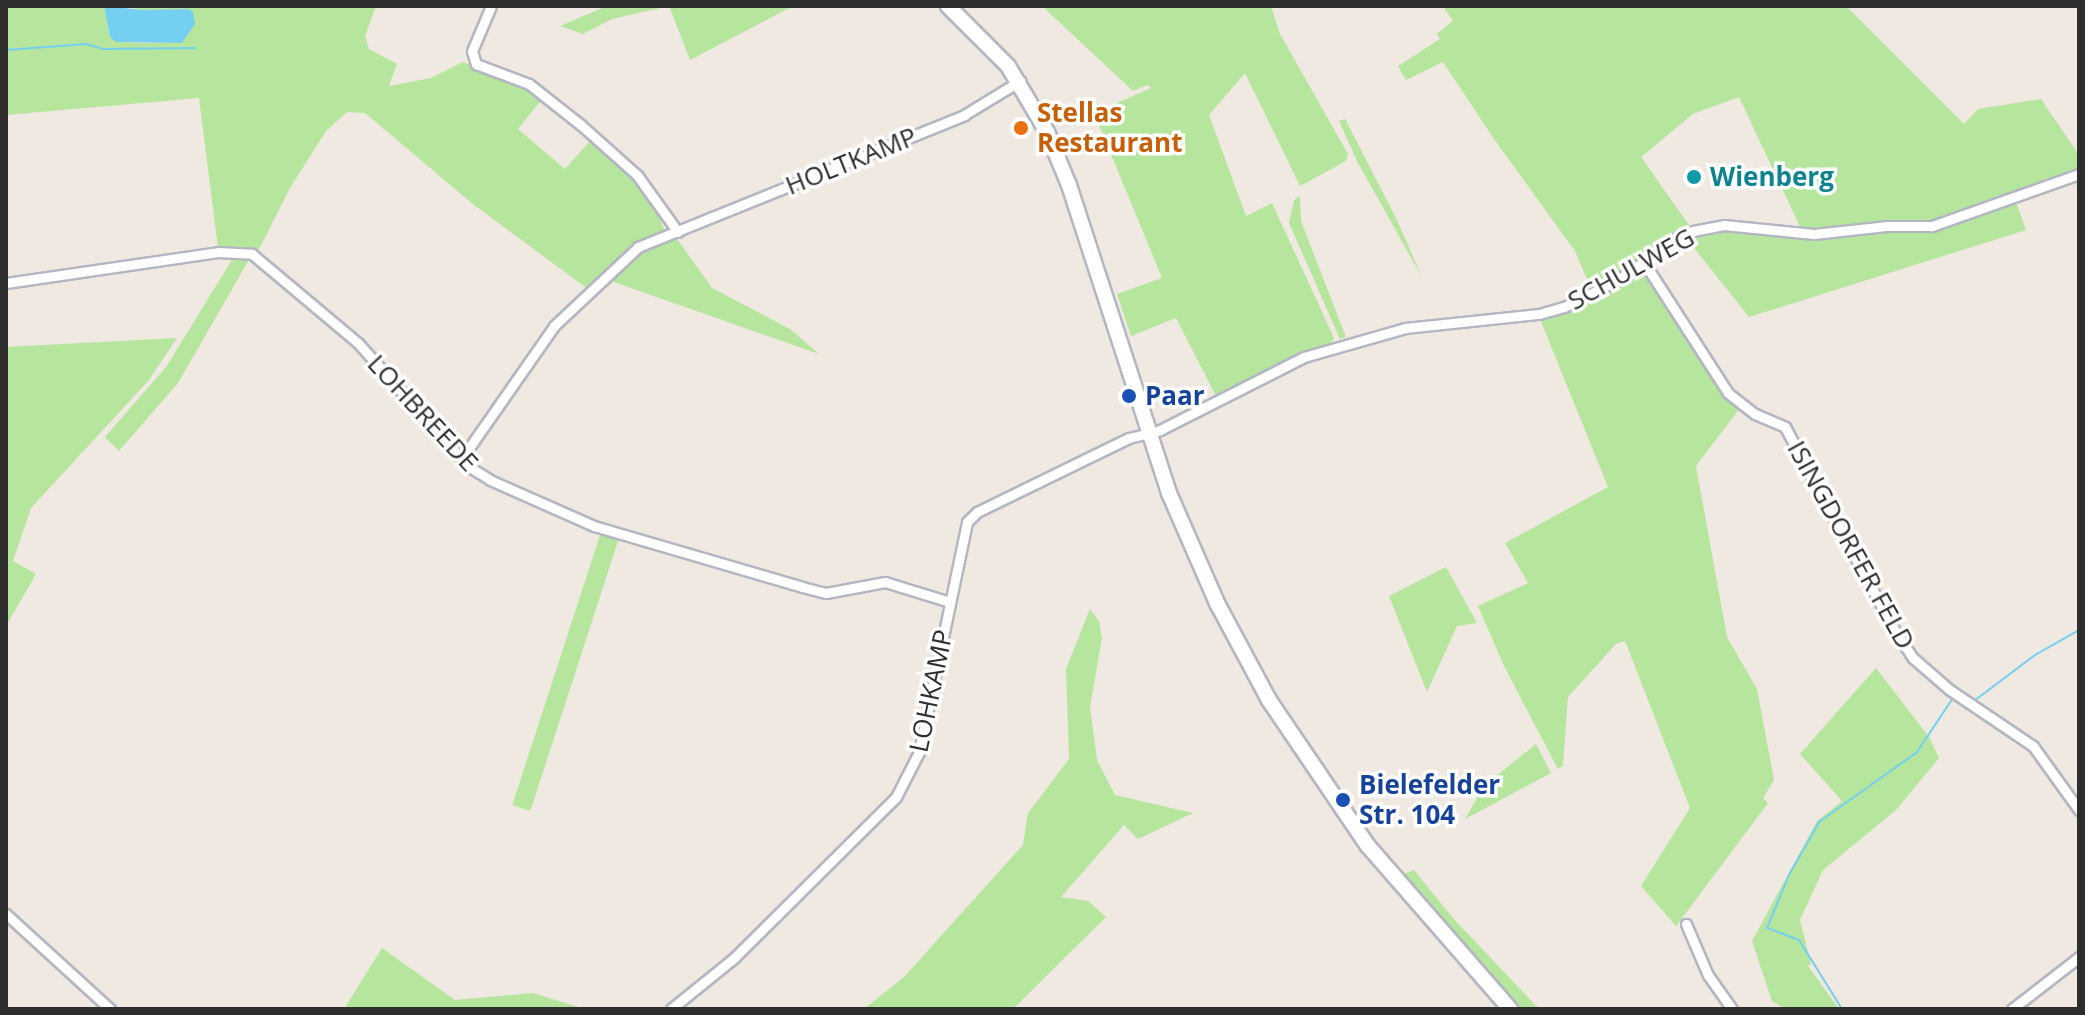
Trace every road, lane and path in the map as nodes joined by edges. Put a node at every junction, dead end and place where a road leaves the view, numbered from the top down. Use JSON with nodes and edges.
{"nodes":[{"id":1,"x":491,"y":6,"type":"edge"},
{"id":2,"x":948,"y":6,"type":"edge"},
{"id":3,"x":1020,"y":81,"type":"junction"},
{"id":4,"x":2079,"y":174,"type":"edge"},
{"id":5,"x":678,"y":232,"type":"junction"},
{"id":6,"x":1645,"y":264,"type":"junction"},
{"id":7,"x":6,"y":283,"type":"edge"},
{"id":8,"x":1147,"y":434,"type":"junction"},
{"id":9,"x":462,"y":458,"type":"junction"},
{"id":10,"x":950,"y":602,"type":"junction"},
{"id":11,"x":2079,"y":810,"type":"edge"},
{"id":12,"x":6,"y":914,"type":"edge"},
{"id":13,"x":1686,"y":924,"type":"dead end"},
{"id":14,"x":2079,"y":957,"type":"edge"},
{"id":15,"x":110,"y":1009,"type":"edge"},
{"id":16,"x":671,"y":1009,"type":"edge"},
{"id":17,"x":1510,"y":1009,"type":"edge"},
{"id":18,"x":1732,"y":1009,"type":"edge"},
{"id":19,"x":2012,"y":1009,"type":"edge"}],
"edges":[{"from":1,"to":5,"type":"street"},
{"from":2,"to":3,"type":"main road"},
{"from":3,"to":5,"type":"street","name":"HOLTKAMP"},
{"from":3,"to":8,"type":"main road"},
{"from":4,"to":6,"type":"street","name":"SCHULWEG"},
{"from":5,"to":9,"type":"street","name":"HOLTKAMP"},
{"from":6,"to":8,"type":"street","name":"SCHULWEG"},
{"from":6,"to":11,"type":"street","name":"ISINGDORFER FELD"},
{"from":7,"to":9,"type":"street","name":"LOHBREEDE"},
{"from":8,"to":10,"type":"street","name":"LOHKAMP"},
{"from":8,"to":17,"type":"main road"},
{"from":9,"to":10,"type":"street","name":"LOHBREEDE"},
{"from":10,"to":16,"type":"street","name":"LOHKAMP"},
{"from":12,"to":15,"type":"street"},
{"from":13,"to":18,"type":"street"},
{"from":14,"to":19,"type":"street"}]}
